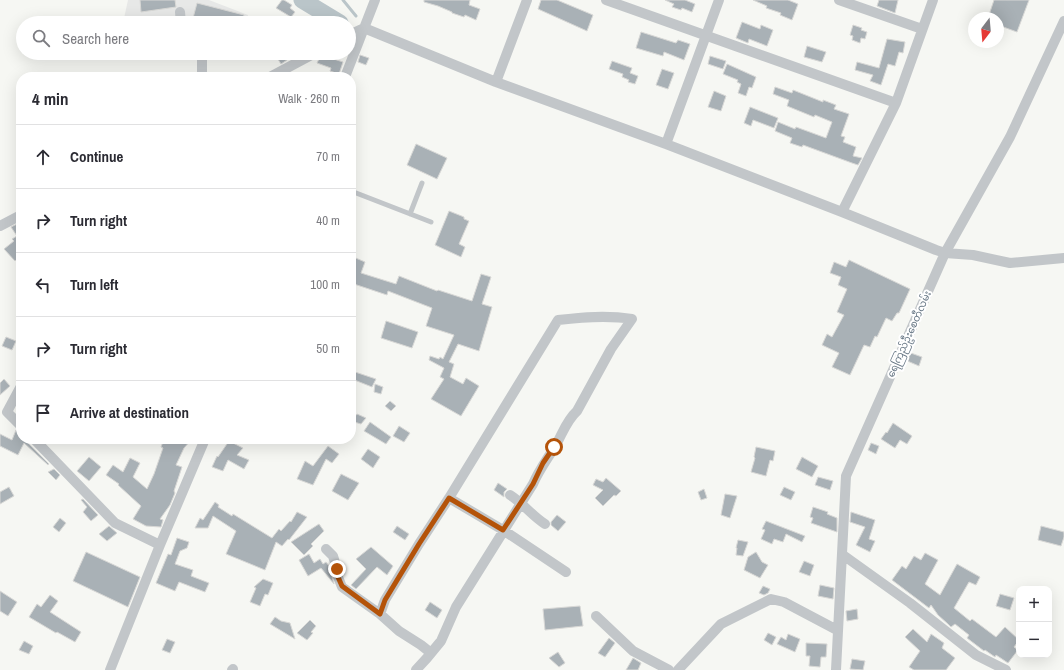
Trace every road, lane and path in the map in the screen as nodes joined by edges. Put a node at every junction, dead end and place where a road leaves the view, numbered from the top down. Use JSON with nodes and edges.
{"nodes":[{"id":1,"x":375,"y":0,"type":"edge"},
{"id":2,"x":527,"y":0,"type":"edge"},
{"id":3,"x":606,"y":0,"type":"edge"},
{"id":4,"x":719,"y":0,"type":"edge"},
{"id":5,"x":839,"y":0,"type":"edge"},
{"id":6,"x":933,"y":0,"type":"edge"},
{"id":7,"x":180,"y":12,"type":"dead end"},
{"id":8,"x":180,"y":16,"type":"edge"},
{"id":9,"x":1064,"y":21,"type":"edge"},
{"id":10,"x":364,"y":28,"type":"junction"},
{"id":11,"x":922,"y":29,"type":"junction"},
{"id":12,"x":356,"y":32,"type":"edge"},
{"id":13,"x":706,"y":36,"type":"junction"},
{"id":14,"x":356,"y":49,"type":"edge"},
{"id":15,"x":202,"y":60,"type":"edge"},
{"id":16,"x":302,"y":60,"type":"edge"},
{"id":17,"x":352,"y":60,"type":"edge"},
{"id":18,"x":202,"y":72,"type":"edge"},
{"id":19,"x":279,"y":72,"type":"edge"},
{"id":20,"x":347,"y":72,"type":"edge"},
{"id":21,"x":496,"y":82,"type":"junction"},
{"id":22,"x":896,"y":103,"type":"junction"},
{"id":23,"x":666,"y":144,"type":"junction"},
{"id":24,"x":422,"y":183,"type":"dead end"},
{"id":25,"x":356,"y":193,"type":"edge"},
{"id":26,"x":842,"y":212,"type":"junction"},
{"id":27,"x":410,"y":214,"type":"junction"},
{"id":28,"x":16,"y":218,"type":"edge"},
{"id":29,"x":432,"y":222,"type":"dead end"},
{"id":30,"x":0,"y":226,"type":"edge"},
{"id":31,"x":945,"y":253,"type":"junction"},
{"id":32,"x":1064,"y":258,"type":"edge"},
{"id":33,"x":16,"y":396,"type":"edge"},
{"id":34,"x":16,"y":421,"type":"edge"},
{"id":35,"x":39,"y":444,"type":"edge"},
{"id":36,"x":203,"y":444,"type":"edge"},
{"id":37,"x":510,"y":495,"type":"dead end"},
{"id":38,"x":449,"y":498,"type":"junction"},
{"id":39,"x":521,"y":502,"type":"junction"},
{"id":40,"x":545,"y":524,"type":"dead end"},
{"id":41,"x":503,"y":530,"type":"junction"},
{"id":42,"x":160,"y":546,"type":"junction"},
{"id":43,"x":326,"y":549,"type":"dead end"},
{"id":44,"x":843,"y":555,"type":"junction"},
{"id":45,"x":566,"y":572,"type":"dead end"},
{"id":46,"x":380,"y":614,"type":"junction"},
{"id":47,"x":596,"y":616,"type":"dead end"},
{"id":48,"x":837,"y":630,"type":"junction"},
{"id":49,"x":431,"y":653,"type":"junction"},
{"id":50,"x":110,"y":670,"type":"edge"},
{"id":51,"x":416,"y":670,"type":"edge"},
{"id":52,"x":669,"y":670,"type":"edge"},
{"id":53,"x":678,"y":670,"type":"edge"},
{"id":54,"x":836,"y":670,"type":"edge"},
{"id":55,"x":1006,"y":670,"type":"edge"}],
"edges":[{"from":1,"to":10,"type":"street"},
{"from":2,"to":21,"type":"street"},
{"from":3,"to":13,"type":"street"},
{"from":4,"to":13,"type":"street"},
{"from":5,"to":11,"type":"street"},
{"from":6,"to":11,"type":"street"},
{"from":7,"to":8,"type":"street"},
{"from":9,"to":31,"type":"street","name":"ရေကြည်ဦးစေတီလမ်း"},
{"from":10,"to":12,"type":"street"},
{"from":10,"to":14,"type":"street"},
{"from":10,"to":21,"type":"street"},
{"from":11,"to":22,"type":"street"},
{"from":13,"to":22,"type":"street"},
{"from":13,"to":23,"type":"street"},
{"from":15,"to":18,"type":"street"},
{"from":16,"to":19,"type":"street"},
{"from":17,"to":20,"type":"street"},
{"from":21,"to":23,"type":"street"},
{"from":22,"to":26,"type":"street"},
{"from":23,"to":26,"type":"street"},
{"from":24,"to":27,"type":"lane"},
{"from":25,"to":27,"type":"lane"},
{"from":26,"to":31,"type":"street"},
{"from":27,"to":29,"type":"lane"},
{"from":28,"to":30,"type":"street"},
{"from":31,"to":32,"type":"street"},
{"from":31,"to":44,"type":"street","name":"ရေကြည်ဦးစေတီလမ်း"},
{"from":33,"to":34,"type":"street"},
{"from":35,"to":42,"type":"street"},
{"from":36,"to":42,"type":"street"},
{"from":37,"to":39,"type":"street"},
{"from":38,"to":39,"type":"street"},
{"from":38,"to":41,"type":"street"},
{"from":38,"to":46,"type":"street"},
{"from":39,"to":40,"type":"street"},
{"from":39,"to":41,"type":"street"},
{"from":41,"to":45,"type":"street"},
{"from":41,"to":49,"type":"street"},
{"from":42,"to":50,"type":"street"},
{"from":43,"to":46,"type":"street"},
{"from":44,"to":48,"type":"street","name":"ရေကြည်ဦးစေတီလမ်း"},
{"from":44,"to":55,"type":"street"},
{"from":46,"to":49,"type":"street"},
{"from":47,"to":52,"type":"street"},
{"from":48,"to":53,"type":"street"},
{"from":48,"to":54,"type":"street","name":"ရေကြည်ဦးစေတီလမ်း"},
{"from":49,"to":51,"type":"street"}]}
